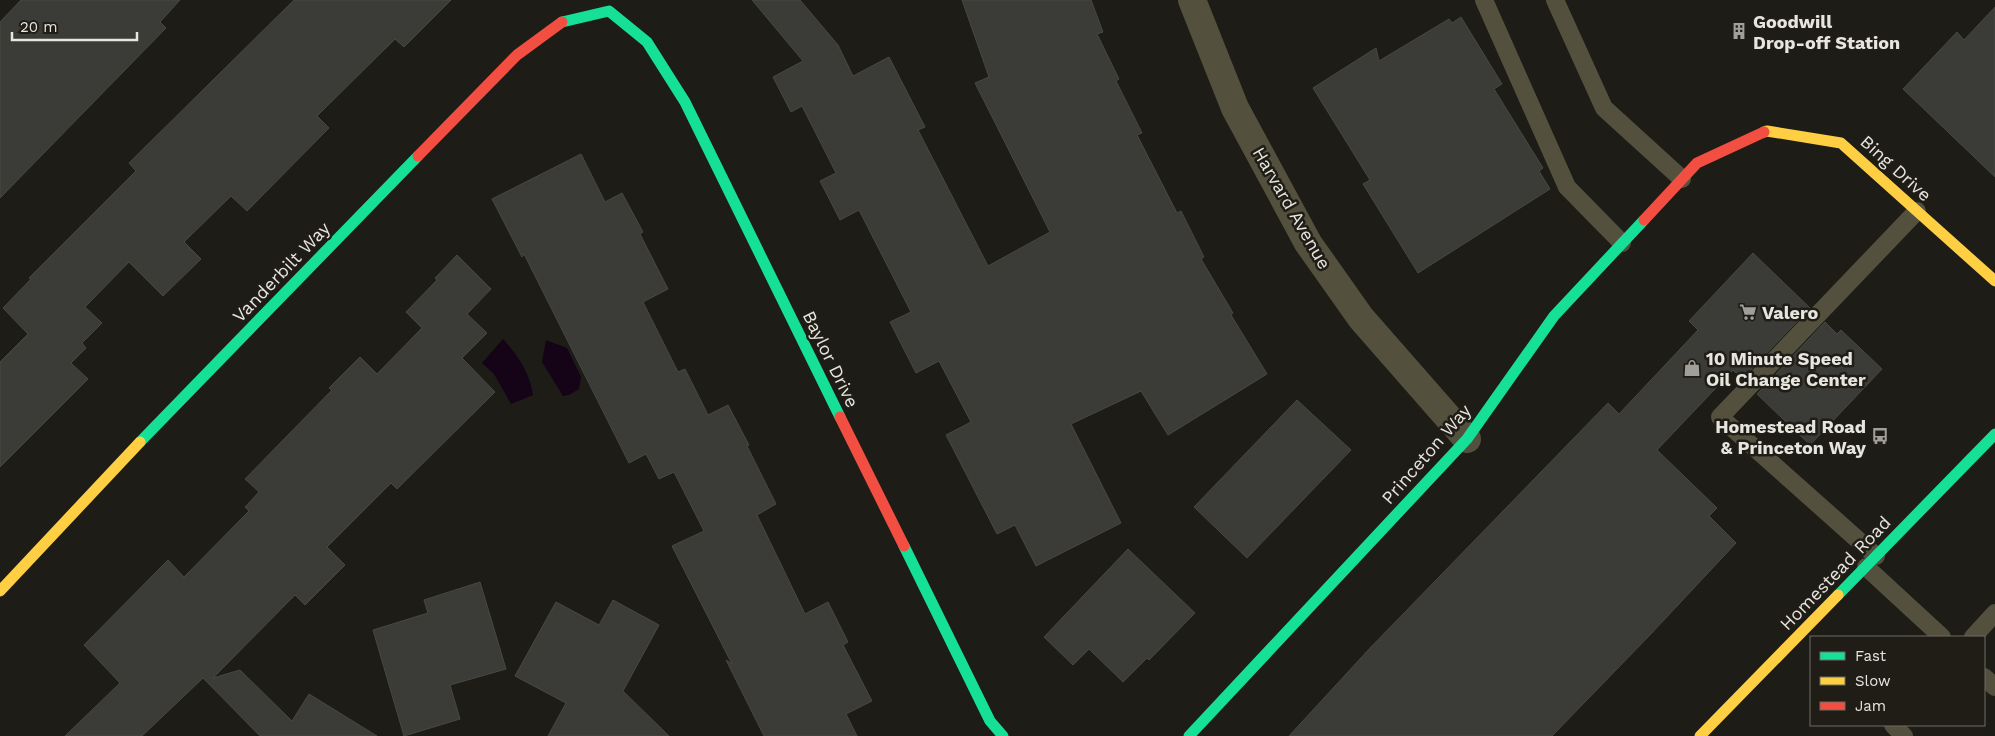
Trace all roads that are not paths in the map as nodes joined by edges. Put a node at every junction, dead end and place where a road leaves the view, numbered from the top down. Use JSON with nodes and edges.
{"nodes":[{"id":1,"x":1192,"y":0,"type":"edge"},
{"id":2,"x":1484,"y":0,"type":"edge"},
{"id":3,"x":1555,"y":0,"type":"edge"},
{"id":4,"x":609,"y":11,"type":"joint"},
{"id":5,"x":1697,"y":163,"type":"joint"},
{"id":6,"x":1682,"y":179,"type":"junction"},
{"id":7,"x":1917,"y":211,"type":"junction"},
{"id":8,"x":1622,"y":243,"type":"junction"},
{"id":9,"x":1995,"y":281,"type":"edge"},
{"id":10,"x":1995,"y":434,"type":"edge"},
{"id":11,"x":1467,"y":439,"type":"junction"},
{"id":12,"x":1871,"y":562,"type":"junction"},
{"id":13,"x":0,"y":591,"type":"edge"},
{"id":14,"x":1995,"y":613,"type":"edge"},
{"id":15,"x":1941,"y":636,"type":"edge"},
{"id":16,"x":1974,"y":636,"type":"edge"},
{"id":17,"x":1806,"y":640,"type":"edge"},
{"id":18,"x":1985,"y":678,"type":"edge"},
{"id":19,"x":1995,"y":687,"type":"edge"},
{"id":20,"x":1894,"y":726,"type":"edge"},
{"id":21,"x":1003,"y":736,"type":"edge"},
{"id":22,"x":1189,"y":736,"type":"edge"},
{"id":23,"x":1700,"y":736,"type":"edge"},
{"id":24,"x":1904,"y":736,"type":"edge"}],
"edges":[{"from":1,"to":11,"type":"street","name":"Harvard Avenue"},
{"from":2,"to":8,"type":"lane"},
{"from":3,"to":6,"type":"lane"},
{"from":4,"to":13,"type":"street","name":"Vanderbilt Way"},
{"from":4,"to":21,"type":"street","name":"Baylor Drive"},
{"from":5,"to":6,"type":"street","name":"Princeton Way"},
{"from":5,"to":7,"type":"street","name":"Bing Drive"},
{"from":6,"to":8,"type":"street","name":"Princeton Way"},
{"from":7,"to":9,"type":"street","name":"Bing Drive"},
{"from":7,"to":12,"type":"lane"},
{"from":8,"to":11,"type":"street","name":"Princeton Way"},
{"from":10,"to":12,"type":"street","name":"Homestead Road"},
{"from":11,"to":22,"type":"street","name":"Princeton Way"},
{"from":12,"to":15,"type":"lane"},
{"from":12,"to":17,"type":"street","name":"Homestead Road"},
{"from":14,"to":16,"type":"lane"},
{"from":17,"to":23,"type":"street","name":"Homestead Road"},
{"from":18,"to":19,"type":"lane"},
{"from":20,"to":24,"type":"lane"}]}
